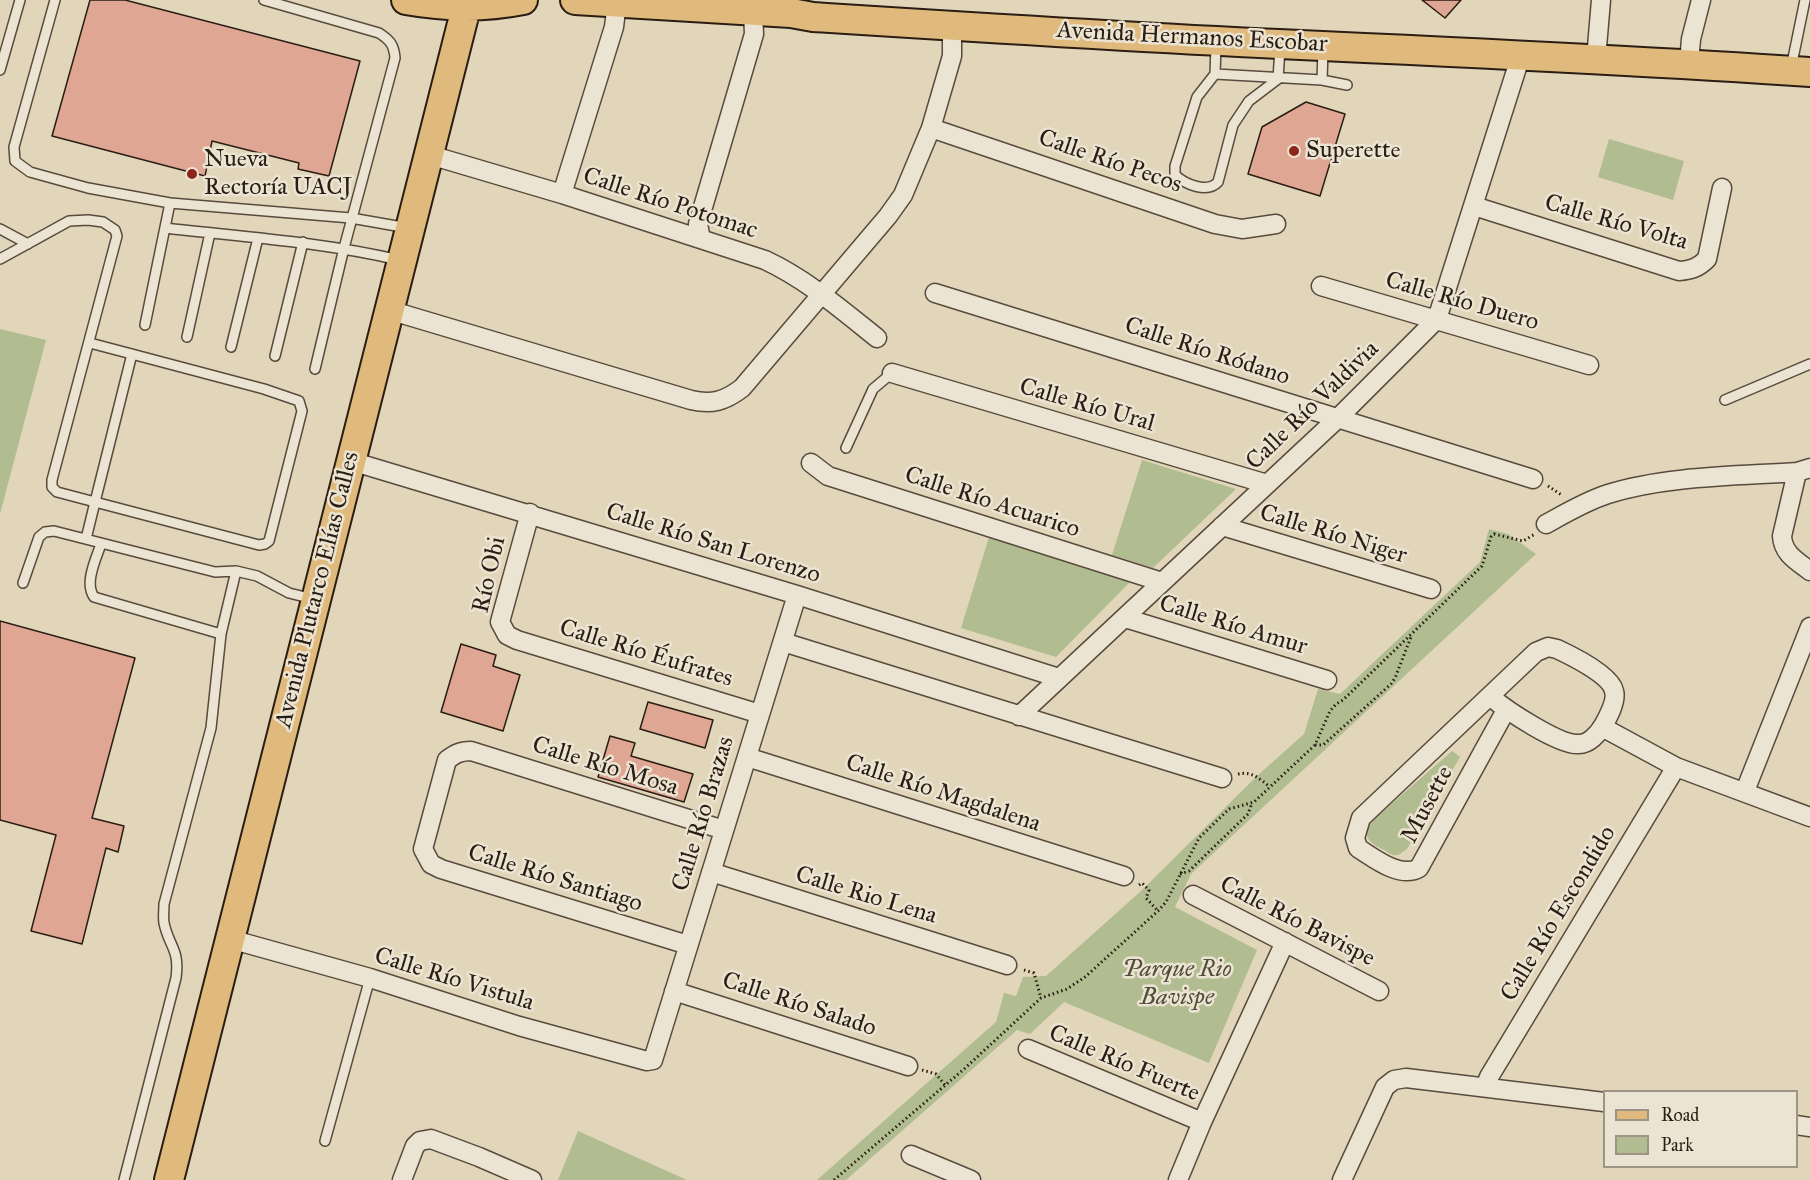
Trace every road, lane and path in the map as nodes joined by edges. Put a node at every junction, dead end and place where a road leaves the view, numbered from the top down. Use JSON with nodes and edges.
{"nodes":[{"id":1,"x":20,"y":0,"type":"edge"},
{"id":2,"x":55,"y":0,"type":"edge"},
{"id":3,"x":264,"y":0,"type":"edge"},
{"id":4,"x":406,"y":0,"type":"edge"},
{"id":5,"x":523,"y":0,"type":"edge"},
{"id":6,"x":575,"y":0,"type":"edge"},
{"id":7,"x":1601,"y":0,"type":"edge"},
{"id":8,"x":1701,"y":0,"type":"edge"},
{"id":9,"x":1806,"y":0,"type":"edge"},
{"id":10,"x":617,"y":2,"type":"junction"},
{"id":11,"x":467,"y":3,"type":"edge"},
{"id":12,"x":792,"y":7,"type":"edge"},
{"id":13,"x":753,"y":11,"type":"junction"},
{"id":14,"x":952,"y":26,"type":"junction"},
{"id":15,"x":1216,"y":40,"type":"junction"},
{"id":16,"x":1280,"y":44,"type":"junction"},
{"id":17,"x":1323,"y":45,"type":"junction"},
{"id":18,"x":1521,"y":55,"type":"junction"},
{"id":19,"x":1596,"y":59,"type":"junction"},
{"id":20,"x":1689,"y":63,"type":"junction"},
{"id":21,"x":0,"y":70,"type":"edge"},
{"id":22,"x":1800,"y":71,"type":"edge"},
{"id":23,"x":1215,"y":74,"type":"junction"},
{"id":24,"x":1278,"y":79,"type":"junction"},
{"id":25,"x":1322,"y":80,"type":"junction"},
{"id":26,"x":1347,"y":85,"type":"dead end"},
{"id":27,"x":931,"y":128,"type":"junction"},
{"id":28,"x":430,"y":155,"type":"junction"},
{"id":29,"x":1722,"y":188,"type":"dead end"},
{"id":30,"x":562,"y":194,"type":"junction"},
{"id":31,"x":170,"y":203,"type":"junction"},
{"id":32,"x":1474,"y":206,"type":"junction"},
{"id":33,"x":351,"y":218,"type":"junction"},
{"id":34,"x":1276,"y":224,"type":"dead end"},
{"id":35,"x":165,"y":228,"type":"junction"},
{"id":36,"x":410,"y":229,"type":"junction"},
{"id":37,"x":0,"y":230,"type":"edge"},
{"id":38,"x":210,"y":233,"type":"junction"},
{"id":39,"x":258,"y":238,"type":"junction"},
{"id":40,"x":701,"y":239,"type":"junction"},
{"id":41,"x":303,"y":242,"type":"junction"},
{"id":42,"x":28,"y":244,"type":"junction"},
{"id":43,"x":344,"y":248,"type":"junction"},
{"id":44,"x":0,"y":259,"type":"edge"},
{"id":45,"x":402,"y":261,"type":"junction"},
{"id":46,"x":1321,"y":286,"type":"dead end"},
{"id":47,"x":935,"y":293,"type":"dead end"},
{"id":48,"x":821,"y":295,"type":"junction"},
{"id":49,"x":389,"y":310,"type":"junction"},
{"id":50,"x":1437,"y":319,"type":"junction"},
{"id":51,"x":145,"y":325,"type":"dead end"},
{"id":52,"x":187,"y":337,"type":"dead end"},
{"id":53,"x":877,"y":338,"type":"dead end"},
{"id":54,"x":90,"y":343,"type":"junction"},
{"id":55,"x":231,"y":347,"type":"dead end"},
{"id":56,"x":132,"y":354,"type":"junction"},
{"id":57,"x":275,"y":356,"type":"dead end"},
{"id":58,"x":1810,"y":364,"type":"edge"},
{"id":59,"x":1589,"y":365,"type":"dead end"},
{"id":60,"x":315,"y":369,"type":"dead end"},
{"id":61,"x":892,"y":373,"type":"joint"},
{"id":62,"x":1725,"y":400,"type":"dead end"},
{"id":63,"x":1337,"y":419,"type":"junction"},
{"id":64,"x":846,"y":448,"type":"dead end"},
{"id":65,"x":351,"y":461,"type":"junction"},
{"id":66,"x":811,"y":463,"type":"dead end"},
{"id":67,"x":1803,"y":470,"type":"edge"},
{"id":68,"x":1533,"y":479,"type":"joint"},
{"id":69,"x":1267,"y":484,"type":"junction"},
{"id":70,"x":95,"y":502,"type":"junction"},
{"id":71,"x":1575,"y":507,"type":"junction"},
{"id":72,"x":530,"y":513,"type":"junction"},
{"id":73,"x":1546,"y":524,"type":"joint"},
{"id":74,"x":1222,"y":526,"type":"junction"},
{"id":75,"x":86,"y":539,"type":"junction"},
{"id":76,"x":101,"y":544,"type":"junction"},
{"id":77,"x":236,"y":571,"type":"junction"},
{"id":78,"x":1810,"y":571,"type":"edge"},
{"id":79,"x":1162,"y":582,"type":"junction"},
{"id":80,"x":22,"y":583,"type":"dead end"},
{"id":81,"x":1431,"y":589,"type":"dead end"},
{"id":82,"x":797,"y":595,"type":"junction"},
{"id":83,"x":315,"y":600,"type":"junction"},
{"id":84,"x":1125,"y":618,"type":"junction"},
{"id":85,"x":1810,"y":627,"type":"edge"},
{"id":86,"x":221,"y":634,"type":"junction"},
{"id":87,"x":1411,"y":635,"type":"junction"},
{"id":88,"x":517,"y":640,"type":"joint"},
{"id":89,"x":783,"y":642,"type":"junction"},
{"id":90,"x":1059,"y":678,"type":"junction"},
{"id":91,"x":1327,"y":680,"type":"dead end"},
{"id":92,"x":1491,"y":697,"type":"junction"},
{"id":93,"x":1506,"y":710,"type":"junction"},
{"id":94,"x":760,"y":714,"type":"junction"},
{"id":95,"x":1019,"y":716,"type":"junction"},
{"id":96,"x":1602,"y":727,"type":"junction"},
{"id":97,"x":1315,"y":745,"type":"junction"},
{"id":98,"x":747,"y":757,"type":"junction"},
{"id":99,"x":1676,"y":766,"type":"junction"},
{"id":100,"x":1222,"y":778,"type":"joint"},
{"id":101,"x":1270,"y":788,"type":"junction"},
{"id":102,"x":1745,"y":791,"type":"junction"},
{"id":103,"x":1252,"y":803,"type":"junction"},
{"id":104,"x":1810,"y":817,"type":"edge"},
{"id":105,"x":724,"y":830,"type":"junction"},
{"id":106,"x":441,"y":869,"type":"joint"},
{"id":107,"x":711,"y":872,"type":"junction"},
{"id":108,"x":1180,"y":874,"type":"junction"},
{"id":109,"x":1124,"y":876,"type":"joint"},
{"id":110,"x":1193,"y":896,"type":"dead end"},
{"id":111,"x":1158,"y":911,"type":"junction"},
{"id":112,"x":230,"y":939,"type":"junction"},
{"id":113,"x":1285,"y":942,"type":"junction"},
{"id":114,"x":688,"y":945,"type":"junction"},
{"id":115,"x":1007,"y":965,"type":"joint"},
{"id":116,"x":370,"y":978,"type":"junction"},
{"id":117,"x":674,"y":991,"type":"junction"},
{"id":118,"x":1379,"y":992,"type":"dead end"},
{"id":119,"x":1041,"y":998,"type":"junction"},
{"id":120,"x":657,"y":1048,"type":"joint"},
{"id":121,"x":1028,"y":1049,"type":"dead end"},
{"id":122,"x":908,"y":1066,"type":"joint"},
{"id":123,"x":945,"y":1085,"type":"junction"},
{"id":124,"x":1485,"y":1087,"type":"junction"},
{"id":125,"x":1603,"y":1102,"type":"edge"},
{"id":126,"x":1202,"y":1122,"type":"junction"},
{"id":127,"x":325,"y":1141,"type":"dead end"},
{"id":128,"x":911,"y":1155,"type":"dead end"},
{"id":129,"x":123,"y":1180,"type":"edge"},
{"id":130,"x":169,"y":1180,"type":"edge"},
{"id":131,"x":402,"y":1180,"type":"edge"},
{"id":132,"x":532,"y":1180,"type":"edge"},
{"id":133,"x":834,"y":1180,"type":"edge"},
{"id":134,"x":971,"y":1180,"type":"edge"},
{"id":135,"x":1178,"y":1180,"type":"edge"},
{"id":136,"x":1342,"y":1180,"type":"edge"}],
"edges":[{"from":1,"to":21,"type":"lane"},
{"from":2,"to":31,"type":"lane"},
{"from":3,"to":33,"type":"lane"},
{"from":4,"to":11,"type":"main road"},
{"from":5,"to":11,"type":"main road"},
{"from":6,"to":10,"type":"main road","name":"Avenida Hermanos Escobar"},
{"from":7,"to":19,"type":"street"},
{"from":8,"to":20,"type":"street"},
{"from":9,"to":22,"type":"lane"},
{"from":10,"to":13,"type":"main road","name":"Avenida Hermanos Escobar"},
{"from":10,"to":30,"type":"street"},
{"from":11,"to":28,"type":"main road","name":"Avenida Plutarco Elías Calles"},
{"from":12,"to":13,"type":"main road","name":"Avenida Hermanos Escobar"},
{"from":12,"to":14,"type":"main road","name":"Avenida Hermanos Escobar"},
{"from":13,"to":40,"type":"street"},
{"from":14,"to":15,"type":"main road","name":"Avenida Hermanos Escobar"},
{"from":14,"to":27,"type":"street"},
{"from":15,"to":16,"type":"main road","name":"Avenida Hermanos Escobar"},
{"from":15,"to":23,"type":"lane"},
{"from":16,"to":17,"type":"main road","name":"Avenida Hermanos Escobar"},
{"from":16,"to":24,"type":"lane"},
{"from":17,"to":18,"type":"main road","name":"Avenida Hermanos Escobar"},
{"from":17,"to":25,"type":"lane"},
{"from":18,"to":19,"type":"main road","name":"Avenida Hermanos Escobar"},
{"from":18,"to":32,"type":"street","name":"Calle Río Valdivia"},
{"from":19,"to":20,"type":"main road","name":"Avenida Hermanos Escobar"},
{"from":20,"to":22,"type":"main road","name":"Avenida Hermanos Escobar"},
{"from":23,"to":24,"type":"lane"},
{"from":23,"to":24,"type":"lane"},
{"from":24,"to":25,"type":"lane"},
{"from":25,"to":26,"type":"lane"},
{"from":27,"to":34,"type":"street","name":"Calle Río Pecos"},
{"from":27,"to":48,"type":"street"},
{"from":28,"to":30,"type":"street","name":"Calle Río Potomac"},
{"from":28,"to":36,"type":"main road","name":"Avenida Plutarco Elías Calles"},
{"from":29,"to":32,"type":"street","name":"Calle Río Volta"},
{"from":30,"to":40,"type":"street","name":"Calle Río Potomac"},
{"from":31,"to":33,"type":"lane"},
{"from":31,"to":35,"type":"lane"},
{"from":32,"to":50,"type":"street","name":"Calle Río Valdivia"},
{"from":33,"to":36,"type":"lane"},
{"from":33,"to":43,"type":"lane"},
{"from":35,"to":38,"type":"lane"},
{"from":35,"to":51,"type":"lane"},
{"from":36,"to":45,"type":"main road","name":"Avenida Plutarco Elías Calles"},
{"from":37,"to":42,"type":"lane"},
{"from":38,"to":39,"type":"lane"},
{"from":38,"to":52,"type":"lane"},
{"from":39,"to":41,"type":"lane"},
{"from":39,"to":55,"type":"lane"},
{"from":40,"to":48,"type":"street","name":"Calle Río Potomac"},
{"from":41,"to":43,"type":"lane"},
{"from":41,"to":57,"type":"lane"},
{"from":42,"to":44,"type":"lane"},
{"from":42,"to":54,"type":"lane"},
{"from":43,"to":45,"type":"lane"},
{"from":43,"to":60,"type":"lane"},
{"from":45,"to":49,"type":"main road","name":"Avenida Plutarco Elías Calles"},
{"from":46,"to":50,"type":"street","name":"Calle Río Duero"},
{"from":47,"to":63,"type":"street","name":"Calle Río Ródano"},
{"from":48,"to":49,"type":"street"},
{"from":48,"to":53,"type":"street","name":"Calle Río Potomac"},
{"from":49,"to":65,"type":"main road","name":"Avenida Plutarco Elías Calles"},
{"from":50,"to":59,"type":"street","name":"Calle Río Duero"},
{"from":50,"to":63,"type":"street","name":"Calle Río Valdivia"},
{"from":54,"to":56,"type":"lane"},
{"from":54,"to":70,"type":"lane"},
{"from":56,"to":70,"type":"lane"},
{"from":56,"to":70,"type":"lane"},
{"from":58,"to":62,"type":"lane"},
{"from":61,"to":64,"type":"lane"},
{"from":61,"to":69,"type":"street","name":"Calle Río Ural"},
{"from":63,"to":68,"type":"street","name":"Calle Río Ródano"},
{"from":63,"to":69,"type":"street","name":"Calle Río Valdivia"},
{"from":65,"to":72,"type":"street","name":"Calle Río San Lorenzo"},
{"from":65,"to":83,"type":"main road","name":"Avenida Plutarco Elías Calles"},
{"from":66,"to":79,"type":"street","name":"Calle Río Acuarico"},
{"from":67,"to":71,"type":"street"},
{"from":67,"to":78,"type":"street"},
{"from":68,"to":71,"type":"path"},
{"from":69,"to":74,"type":"street","name":"Calle Río Valdivia"},
{"from":70,"to":75,"type":"lane"},
{"from":71,"to":73,"type":"street"},
{"from":72,"to":82,"type":"street","name":"Calle Río San Lorenzo"},
{"from":72,"to":88,"type":"street","name":"Río Obi"},
{"from":73,"to":87,"type":"path"},
{"from":74,"to":79,"type":"street","name":"Calle Río Valdivia"},
{"from":74,"to":81,"type":"street","name":"Calle Río Niger"},
{"from":75,"to":76,"type":"lane"},
{"from":75,"to":80,"type":"lane"},
{"from":76,"to":77,"type":"lane"},
{"from":76,"to":86,"type":"lane"},
{"from":77,"to":83,"type":"lane"},
{"from":77,"to":86,"type":"lane"},
{"from":79,"to":84,"type":"street","name":"Calle Río Valdivia"},
{"from":82,"to":89,"type":"street","name":"Calle Río Brazas"},
{"from":82,"to":90,"type":"street","name":"Calle Río San Lorenzo"},
{"from":83,"to":112,"type":"main road","name":"Avenida Plutarco Elías Calles"},
{"from":84,"to":90,"type":"street","name":"Calle Río Valdivia"},
{"from":84,"to":91,"type":"street","name":"Calle Río Amur"},
{"from":85,"to":102,"type":"street"},
{"from":86,"to":129,"type":"lane"},
{"from":87,"to":97,"type":"path"},
{"from":87,"to":97,"type":"path"},
{"from":88,"to":94,"type":"street","name":"Calle Río Éufrates"},
{"from":89,"to":94,"type":"street","name":"Calle Río Brazas"},
{"from":89,"to":95,"type":"street"},
{"from":90,"to":95,"type":"street","name":"Calle Río Valdivia"},
{"from":92,"to":93,"type":"street","name":"Musette"},
{"from":92,"to":93,"type":"street","name":"Musette"},
{"from":92,"to":96,"type":"street","name":"Musette"},
{"from":93,"to":96,"type":"street","name":"Musette"},
{"from":94,"to":98,"type":"street","name":"Calle Río Brazas"},
{"from":95,"to":100,"type":"street"},
{"from":96,"to":99,"type":"street"},
{"from":97,"to":101,"type":"path"},
{"from":98,"to":105,"type":"street","name":"Calle Río Brazas"},
{"from":98,"to":109,"type":"street","name":"Calle Río Magdalena"},
{"from":99,"to":102,"type":"street"},
{"from":99,"to":124,"type":"street","name":"Calle Río Escondido"},
{"from":100,"to":101,"type":"path"},
{"from":101,"to":103,"type":"path"},
{"from":102,"to":104,"type":"street"},
{"from":103,"to":108,"type":"path"},
{"from":103,"to":108,"type":"path"},
{"from":105,"to":106,"type":"street","name":"Calle Río Mosa"},
{"from":105,"to":107,"type":"street","name":"Calle Río Brazas"},
{"from":106,"to":114,"type":"street","name":"Calle Río Santiago"},
{"from":107,"to":114,"type":"street","name":"Calle Río Brazas"},
{"from":107,"to":115,"type":"street","name":"Calle Rio Lena"},
{"from":108,"to":111,"type":"path"},
{"from":109,"to":111,"type":"path"},
{"from":110,"to":113,"type":"street","name":"Calle Río Bavispe"},
{"from":111,"to":119,"type":"path"},
{"from":112,"to":116,"type":"street","name":"Calle Río Vistula"},
{"from":112,"to":130,"type":"main road","name":"Avenida Plutarco Elías Calles"},
{"from":113,"to":118,"type":"street","name":"Calle Río Bavispe"},
{"from":113,"to":126,"type":"street"},
{"from":114,"to":117,"type":"street","name":"Calle Río Brazas"},
{"from":115,"to":119,"type":"path"},
{"from":116,"to":120,"type":"street","name":"Calle Río Vistula"},
{"from":116,"to":127,"type":"lane"},
{"from":117,"to":120,"type":"street","name":"Calle Río Brazas"},
{"from":117,"to":122,"type":"street","name":"Calle Río Salado"},
{"from":119,"to":123,"type":"path"},
{"from":121,"to":126,"type":"street","name":"Calle Río Fuerte"},
{"from":122,"to":123,"type":"path"},
{"from":123,"to":133,"type":"path"},
{"from":124,"to":125,"type":"street"},
{"from":124,"to":136,"type":"street"},
{"from":126,"to":135,"type":"street"},
{"from":128,"to":134,"type":"street"},
{"from":131,"to":132,"type":"street"}]}
